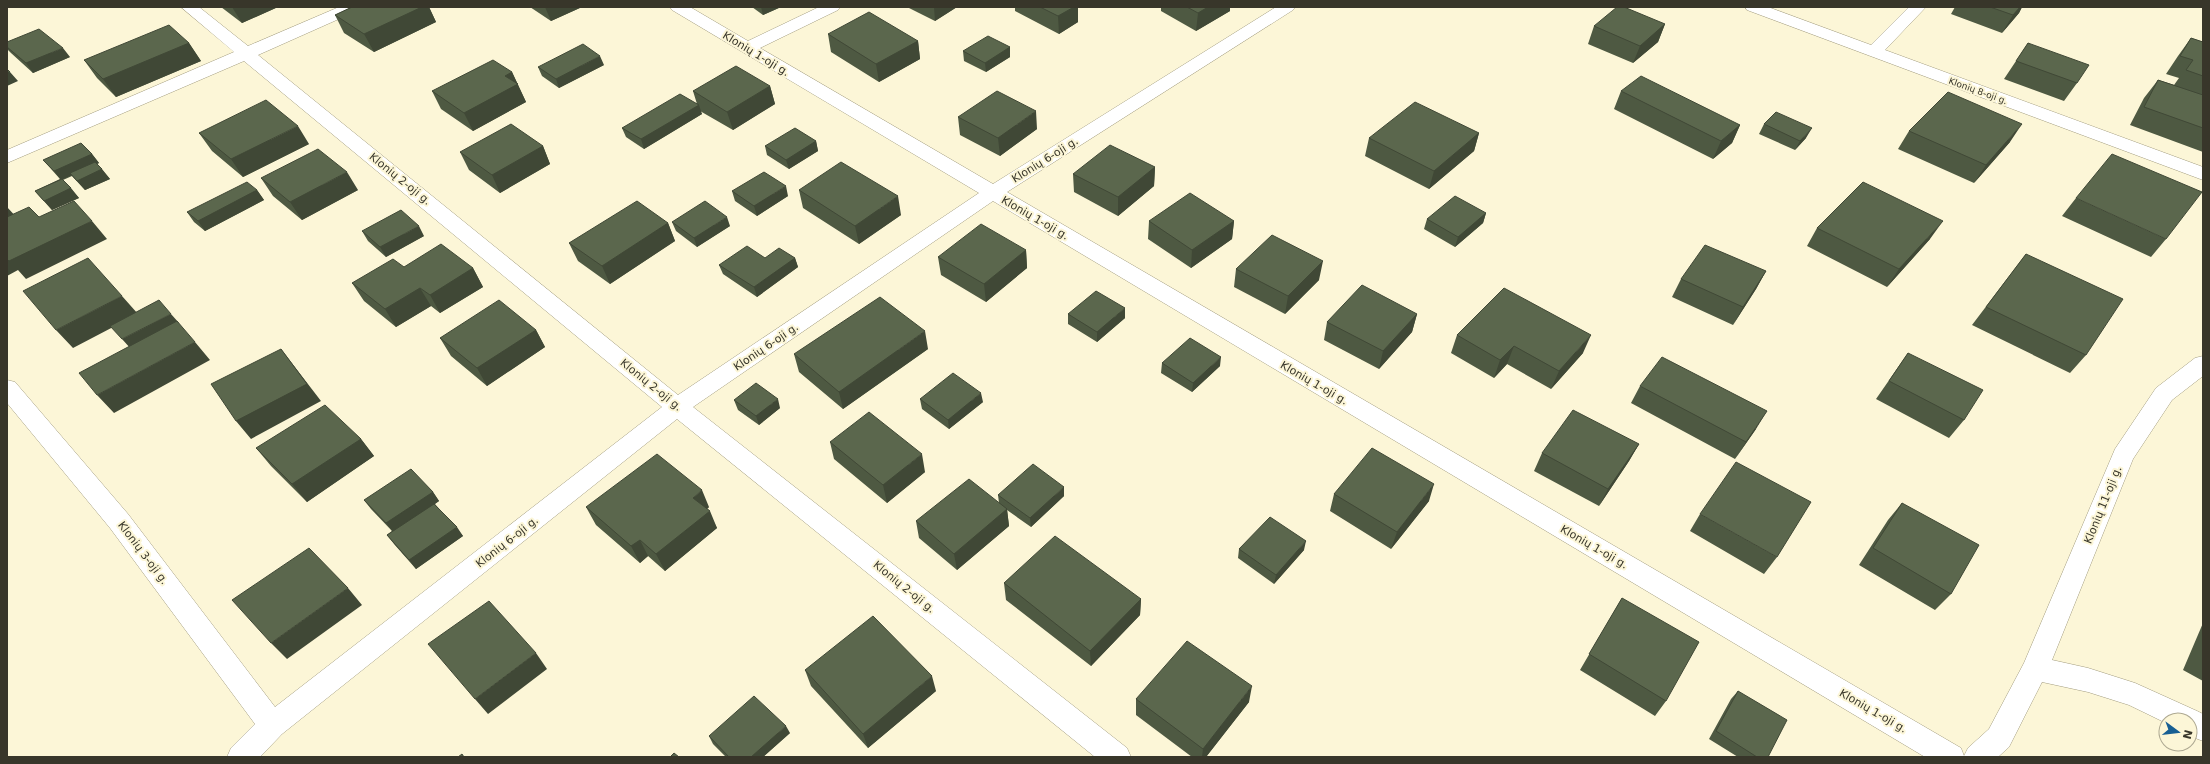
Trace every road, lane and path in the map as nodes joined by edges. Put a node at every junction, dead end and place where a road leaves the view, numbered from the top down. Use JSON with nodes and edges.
{"nodes":[{"id":1,"x":189,"y":7,"type":"edge"},
{"id":2,"x":353,"y":7,"type":"edge"},
{"id":3,"x":678,"y":7,"type":"edge"},
{"id":4,"x":832,"y":7,"type":"edge"},
{"id":5,"x":1287,"y":7,"type":"edge"},
{"id":6,"x":1753,"y":7,"type":"edge"},
{"id":7,"x":1918,"y":7,"type":"edge"},
{"id":8,"x":746,"y":48,"type":"junction"},
{"id":9,"x":1874,"y":52,"type":"junction"},
{"id":10,"x":248,"y":54,"type":"junction"},
{"id":11,"x":7,"y":157,"type":"edge"},
{"id":12,"x":2203,"y":174,"type":"edge"},
{"id":13,"x":992,"y":193,"type":"junction"},
{"id":14,"x":2203,"y":364,"type":"edge"},
{"id":15,"x":7,"y":388,"type":"edge"},
{"id":16,"x":677,"y":407,"type":"junction"},
{"id":17,"x":2035,"y":669,"type":"junction"},
{"id":18,"x":2170,"y":712,"type":"edge"},
{"id":19,"x":272,"y":724,"type":"junction"},
{"id":20,"x":241,"y":757,"type":"edge"},
{"id":21,"x":1117,"y":757,"type":"edge"},
{"id":22,"x":1951,"y":757,"type":"edge"},
{"id":23,"x":1978,"y":757,"type":"edge"}],
"edges":[{"from":1,"to":10,"type":"street","name":"Klonių 2-oji g."},
{"from":2,"to":10,"type":"street"},
{"from":3,"to":8,"type":"street","name":"Klonių 1-oji g."},
{"from":4,"to":8,"type":"street"},
{"from":5,"to":13,"type":"street","name":"Klonių 6-oji g."},
{"from":6,"to":9,"type":"street","name":"Klonių 8-oji g."},
{"from":7,"to":9,"type":"street"},
{"from":8,"to":13,"type":"street","name":"Klonių 1-oji g."},
{"from":9,"to":12,"type":"street","name":"Klonių 8-oji g."},
{"from":10,"to":11,"type":"street"},
{"from":10,"to":16,"type":"street","name":"Klonių 2-oji g."},
{"from":13,"to":16,"type":"street","name":"Klonių 6-oji g."},
{"from":13,"to":22,"type":"street","name":"Klonių 1-oji g."},
{"from":14,"to":17,"type":"street","name":"Klonių 11-oji g."},
{"from":15,"to":19,"type":"street","name":"Klonių 3-oji g."},
{"from":16,"to":19,"type":"street","name":"Klonių 6-oji g."},
{"from":16,"to":21,"type":"street","name":"Klonių 2-oji g."},
{"from":17,"to":18,"type":"street"},
{"from":17,"to":23,"type":"street"},
{"from":19,"to":20,"type":"street","name":"Klonių 6-oji g."}]}
